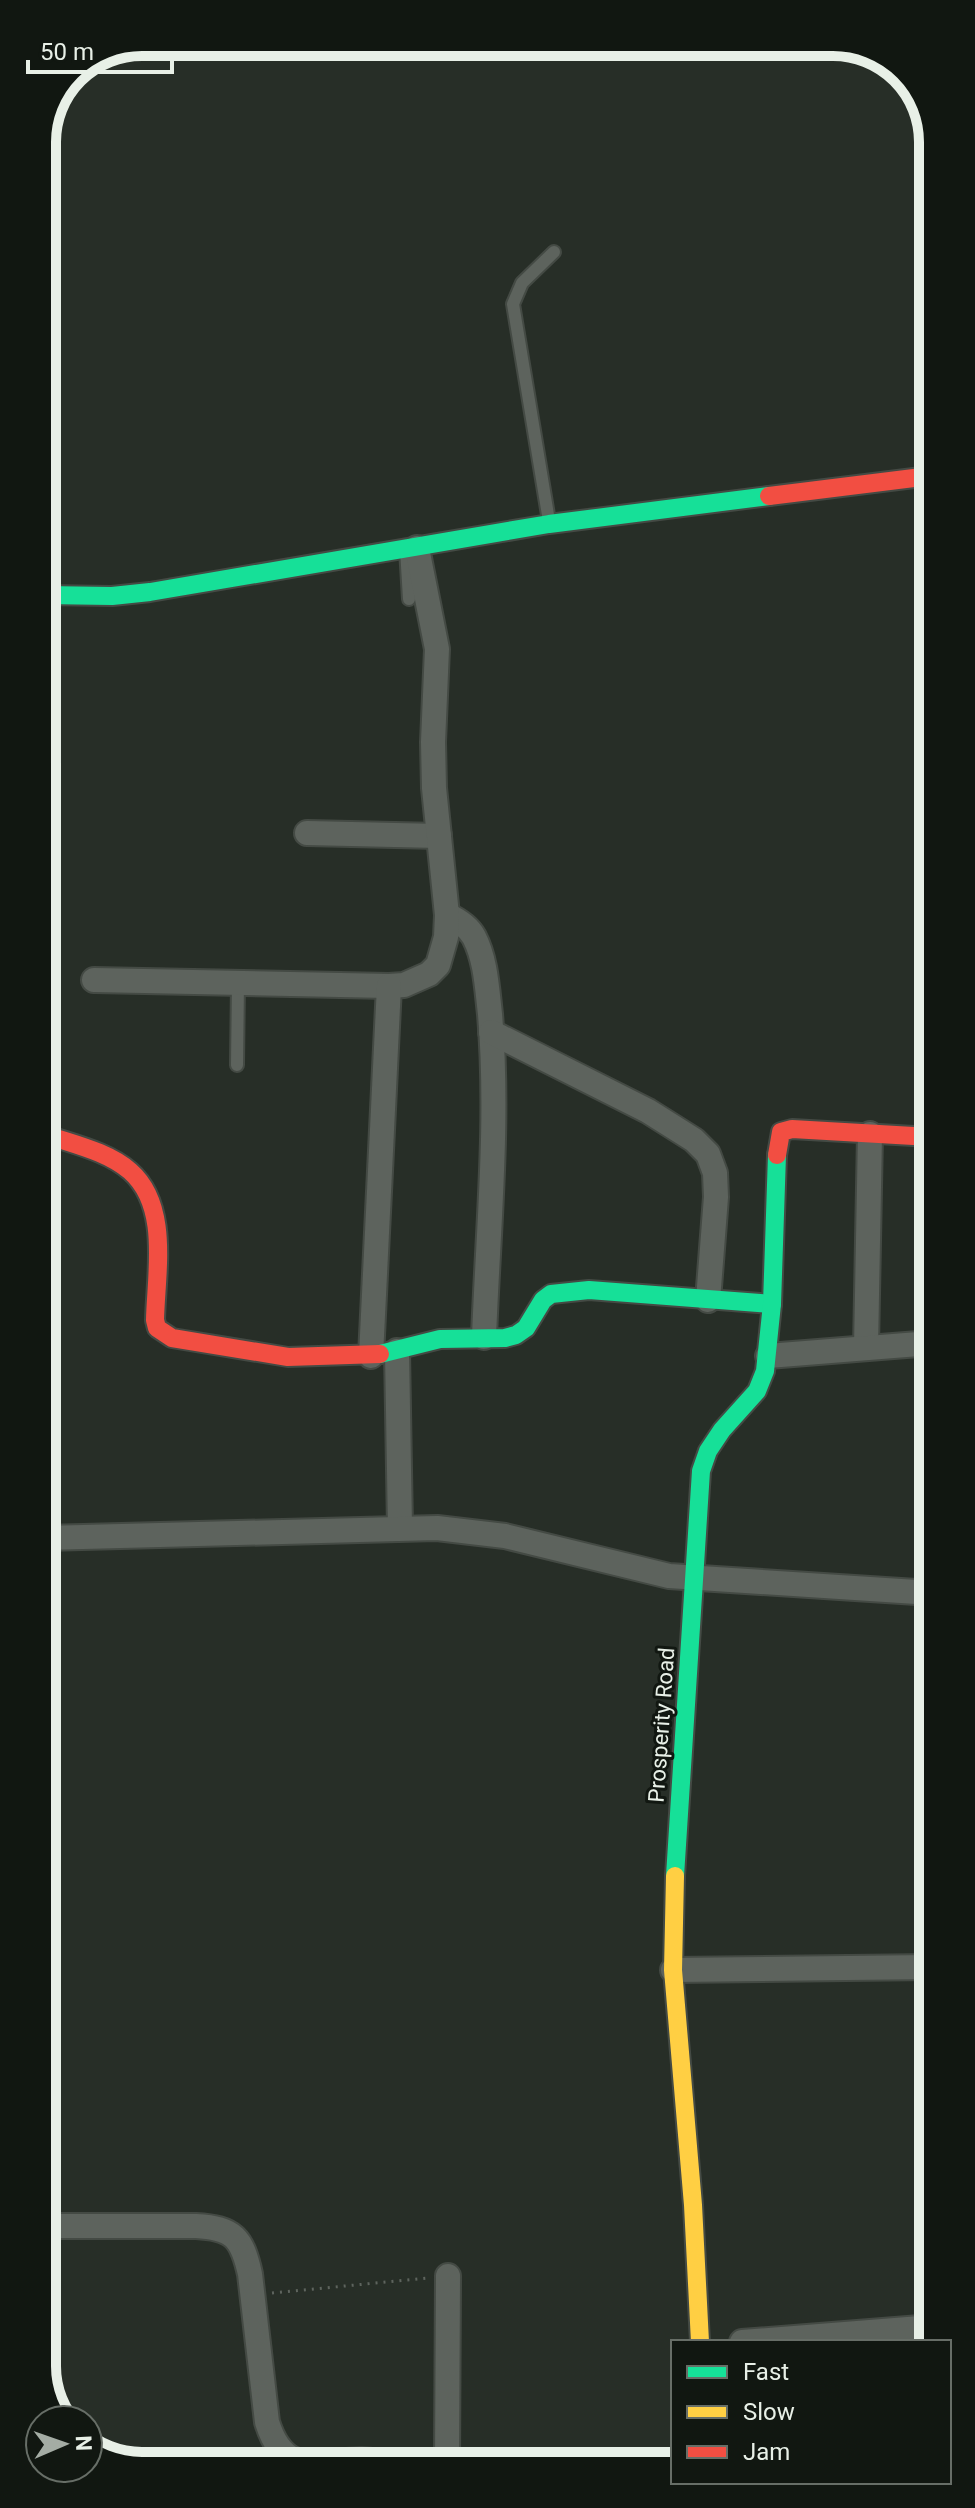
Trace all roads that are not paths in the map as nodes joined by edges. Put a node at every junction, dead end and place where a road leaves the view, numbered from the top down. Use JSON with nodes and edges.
{"nodes":[{"id":1,"x":554,"y":252,"type":"dead end"},
{"id":2,"x":919,"y":477,"type":"edge"},
{"id":3,"x":549,"y":524,"type":"junction"},
{"id":4,"x":412,"y":548,"type":"junction"},
{"id":5,"x":56,"y":595,"type":"edge"},
{"id":6,"x":409,"y":599,"type":"dead end"},
{"id":7,"x":307,"y":833,"type":"dead end"},
{"id":8,"x":439,"y":836,"type":"junction"},
{"id":9,"x":447,"y":915,"type":"junction"},
{"id":10,"x":94,"y":980,"type":"dead end"},
{"id":11,"x":238,"y":983,"type":"junction"},
{"id":12,"x":389,"y":986,"type":"junction"},
{"id":13,"x":491,"y":1032,"type":"junction"},
{"id":14,"x":237,"y":1065,"type":"dead end"},
{"id":15,"x":870,"y":1134,"type":"junction"},
{"id":16,"x":919,"y":1136,"type":"edge"},
{"id":17,"x":56,"y":1138,"type":"edge"},
{"id":18,"x":708,"y":1300,"type":"junction"},
{"id":19,"x":772,"y":1304,"type":"junction"},
{"id":20,"x":484,"y":1337,"type":"junction"},
{"id":21,"x":919,"y":1344,"type":"edge"},
{"id":22,"x":866,"y":1348,"type":"junction"},
{"id":23,"x":397,"y":1351,"type":"junction"},
{"id":24,"x":371,"y":1356,"type":"junction"},
{"id":25,"x":768,"y":1356,"type":"junction"},
{"id":26,"x":400,"y":1528,"type":"junction"},
{"id":27,"x":56,"y":1538,"type":"edge"},
{"id":28,"x":694,"y":1579,"type":"junction"},
{"id":29,"x":919,"y":1592,"type":"edge"},
{"id":30,"x":919,"y":1967,"type":"edge"},
{"id":31,"x":673,"y":1970,"type":"junction"},
{"id":32,"x":56,"y":2226,"type":"edge"},
{"id":33,"x":448,"y":2276,"type":"road end"},
{"id":34,"x":919,"y":2328,"type":"edge"},
{"id":35,"x":700,"y":2340,"type":"edge"},
{"id":36,"x":767,"y":2340,"type":"edge"},
{"id":37,"x":281,"y":2452,"type":"edge"},
{"id":38,"x":447,"y":2452,"type":"edge"}],
"edges":[{"from":1,"to":3,"type":"lane"},
{"from":2,"to":3,"type":"street"},
{"from":3,"to":4,"type":"street"},
{"from":4,"to":5,"type":"street"},
{"from":4,"to":6,"type":"lane"},
{"from":4,"to":8,"type":"street"},
{"from":7,"to":8,"type":"street"},
{"from":8,"to":9,"type":"street"},
{"from":9,"to":12,"type":"street"},
{"from":9,"to":13,"type":"street"},
{"from":10,"to":11,"type":"street"},
{"from":11,"to":12,"type":"street"},
{"from":11,"to":14,"type":"lane"},
{"from":12,"to":24,"type":"street"},
{"from":13,"to":18,"type":"street"},
{"from":13,"to":20,"type":"street"},
{"from":15,"to":16,"type":"street"},
{"from":15,"to":19,"type":"street","name":"Prosperity Road"},
{"from":15,"to":22,"type":"street"},
{"from":17,"to":24,"type":"street"},
{"from":18,"to":19,"type":"street"},
{"from":18,"to":20,"type":"street"},
{"from":19,"to":25,"type":"street","name":"Prosperity Road"},
{"from":20,"to":23,"type":"street"},
{"from":21,"to":22,"type":"street"},
{"from":22,"to":25,"type":"street"},
{"from":23,"to":24,"type":"street"},
{"from":23,"to":26,"type":"street"},
{"from":25,"to":28,"type":"street","name":"Prosperity Road"},
{"from":26,"to":27,"type":"street"},
{"from":26,"to":28,"type":"street"},
{"from":28,"to":29,"type":"street"},
{"from":28,"to":31,"type":"street","name":"Prosperity Road"},
{"from":30,"to":31,"type":"street"},
{"from":31,"to":35,"type":"street","name":"Prosperity Road"},
{"from":32,"to":37,"type":"street"},
{"from":33,"to":38,"type":"street"},
{"from":34,"to":36,"type":"street"}]}
